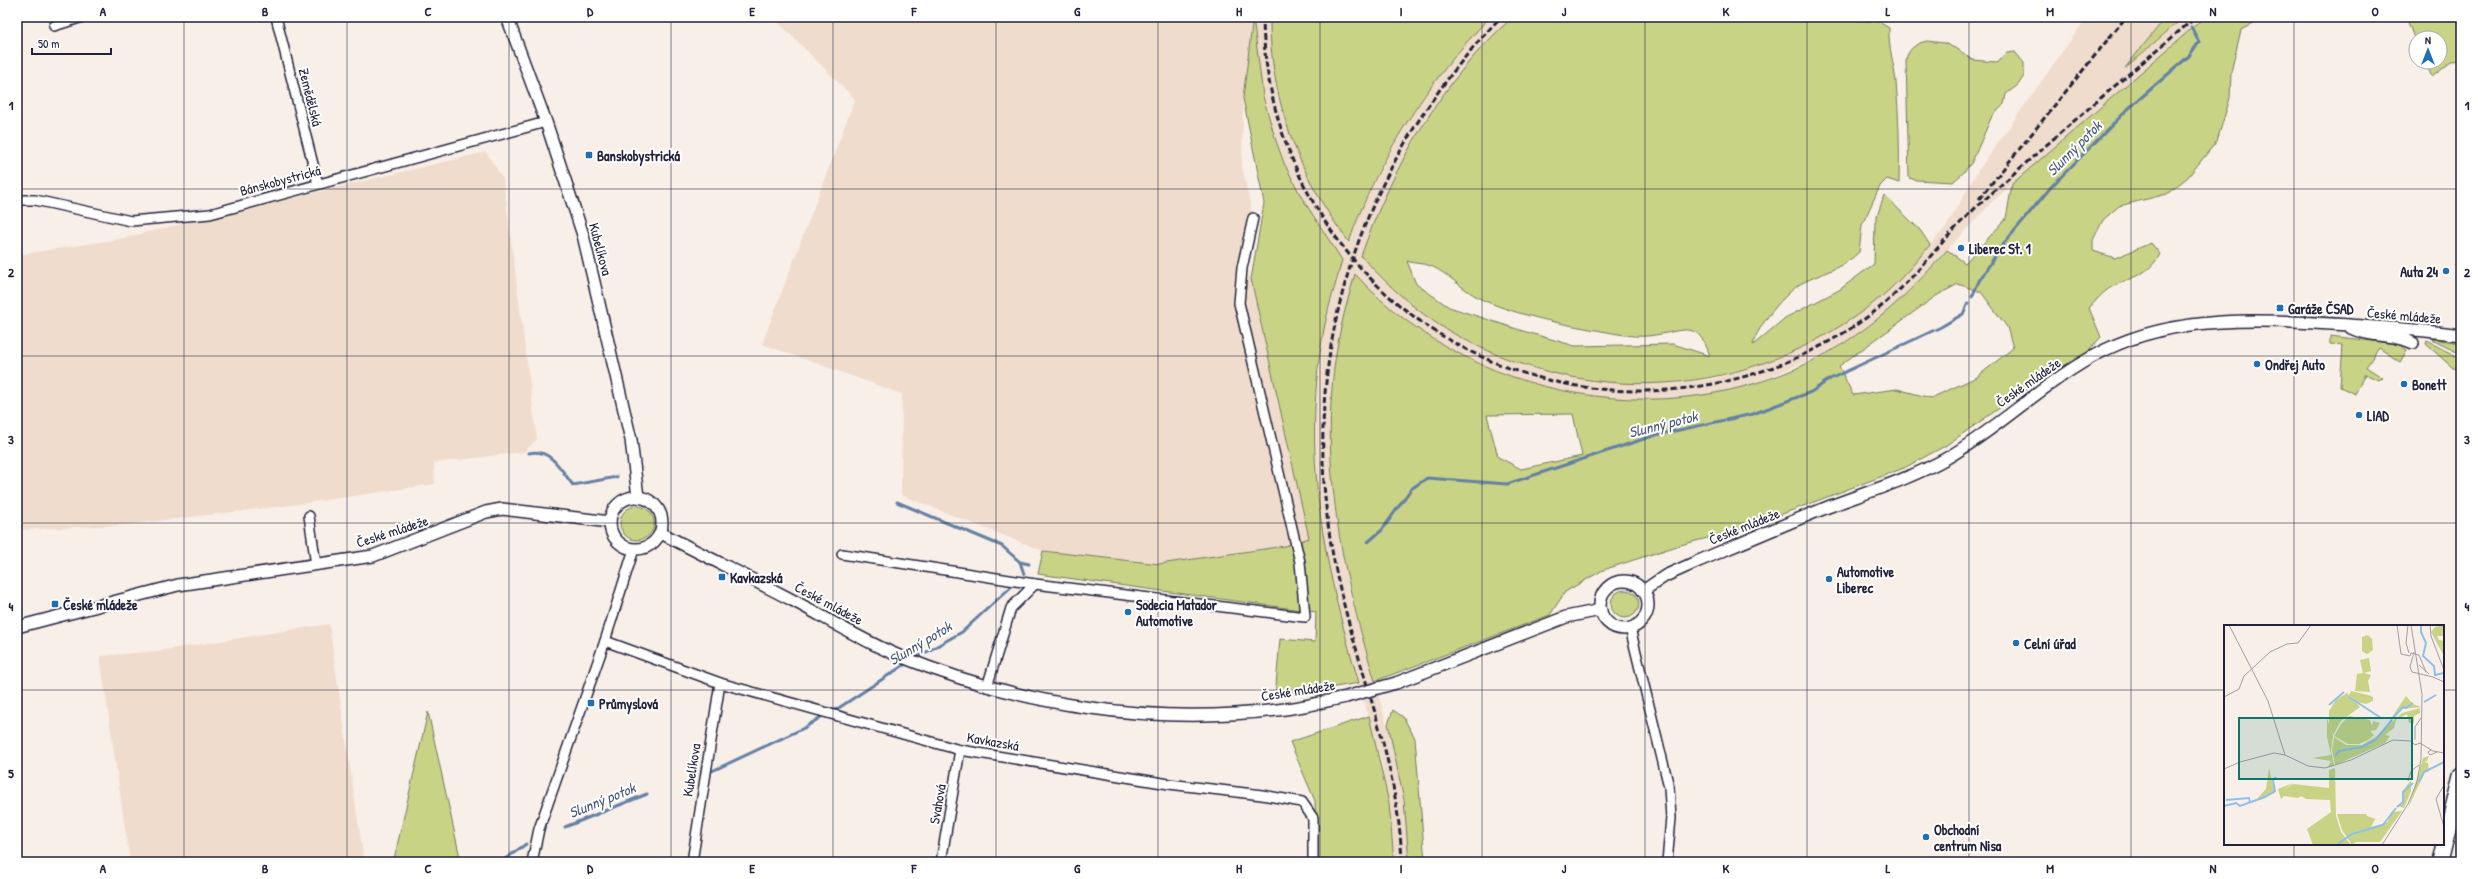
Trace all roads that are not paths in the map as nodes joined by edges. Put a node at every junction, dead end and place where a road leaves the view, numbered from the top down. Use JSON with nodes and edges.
{"nodes":[{"id":1,"x":83,"y":17,"type":"edge"},
{"id":2,"x":276,"y":17,"type":"edge"},
{"id":3,"x":507,"y":17,"type":"edge"},
{"id":4,"x":54,"y":26,"type":"dead end"},
{"id":5,"x":546,"y":122,"type":"junction"},
{"id":6,"x":318,"y":184,"type":"junction"},
{"id":7,"x":17,"y":200,"type":"edge"},
{"id":8,"x":1253,"y":218,"type":"dead end"},
{"id":9,"x":2343,"y":325,"type":"junction"},
{"id":10,"x":2461,"y":335,"type":"edge"},
{"id":11,"x":2413,"y":343,"type":"dead end"},
{"id":12,"x":638,"y":497,"type":"junction"},
{"id":13,"x":309,"y":516,"type":"dead end"},
{"id":14,"x":610,"y":522,"type":"junction"},
{"id":15,"x":661,"y":533,"type":"junction"},
{"id":16,"x":634,"y":550,"type":"junction"},
{"id":17,"x":842,"y":554,"type":"dead end"},
{"id":18,"x":316,"y":565,"type":"junction"},
{"id":19,"x":1035,"y":584,"type":"junction"},
{"id":20,"x":1643,"y":591,"type":"junction"},
{"id":21,"x":1601,"y":610,"type":"junction"},
{"id":22,"x":17,"y":627,"type":"edge"},
{"id":23,"x":1630,"y":628,"type":"junction"},
{"id":24,"x":605,"y":641,"type":"junction"},
{"id":25,"x":720,"y":683,"type":"junction"},
{"id":26,"x":987,"y":687,"type":"junction"},
{"id":27,"x":960,"y":750,"type":"junction"},
{"id":28,"x":2461,"y":775,"type":"edge"},
{"id":29,"x":532,"y":862,"type":"edge"},
{"id":30,"x":692,"y":862,"type":"edge"},
{"id":31,"x":942,"y":862,"type":"edge"},
{"id":32,"x":1313,"y":862,"type":"edge"},
{"id":33,"x":1667,"y":862,"type":"edge"},
{"id":34,"x":2440,"y":862,"type":"edge"}],
"edges":[{"from":1,"to":4,"type":"street"},
{"from":2,"to":6,"type":"street","name":"Zemědělská"},
{"from":3,"to":5,"type":"street","name":"Kubelíkova"},
{"from":5,"to":6,"type":"street","name":"Bánskobystrická"},
{"from":5,"to":12,"type":"street","name":"Kubelíkova"},
{"from":6,"to":7,"type":"street","name":"Bánskobystrická"},
{"from":8,"to":19,"type":"street"},
{"from":9,"to":10,"type":"street","name":"České mládeže"},
{"from":9,"to":11,"type":"street"},
{"from":9,"to":20,"type":"street","name":"České mládeže"},
{"from":12,"to":14,"type":"street"},
{"from":12,"to":15,"type":"street"},
{"from":13,"to":18,"type":"street"},
{"from":14,"to":16,"type":"street"},
{"from":14,"to":18,"type":"street","name":"České mládeže"},
{"from":15,"to":16,"type":"street"},
{"from":15,"to":26,"type":"street","name":"České mládeže"},
{"from":16,"to":24,"type":"street"},
{"from":17,"to":19,"type":"street"},
{"from":18,"to":22,"type":"street","name":"České mládeže"},
{"from":19,"to":26,"type":"street"},
{"from":20,"to":21,"type":"street"},
{"from":20,"to":23,"type":"street"},
{"from":21,"to":23,"type":"street"},
{"from":21,"to":26,"type":"street","name":"České mládeže","bridge":true},
{"from":23,"to":33,"type":"street"},
{"from":24,"to":25,"type":"street","name":"Kavkazská"},
{"from":24,"to":29,"type":"street"},
{"from":25,"to":27,"type":"street","name":"Kavkazská"},
{"from":25,"to":30,"type":"street","name":"Kubelíkova"},
{"from":27,"to":31,"type":"street","name":"Svahová"},
{"from":27,"to":32,"type":"street","name":"Kavkazská"},
{"from":28,"to":34,"type":"highway"}]}
